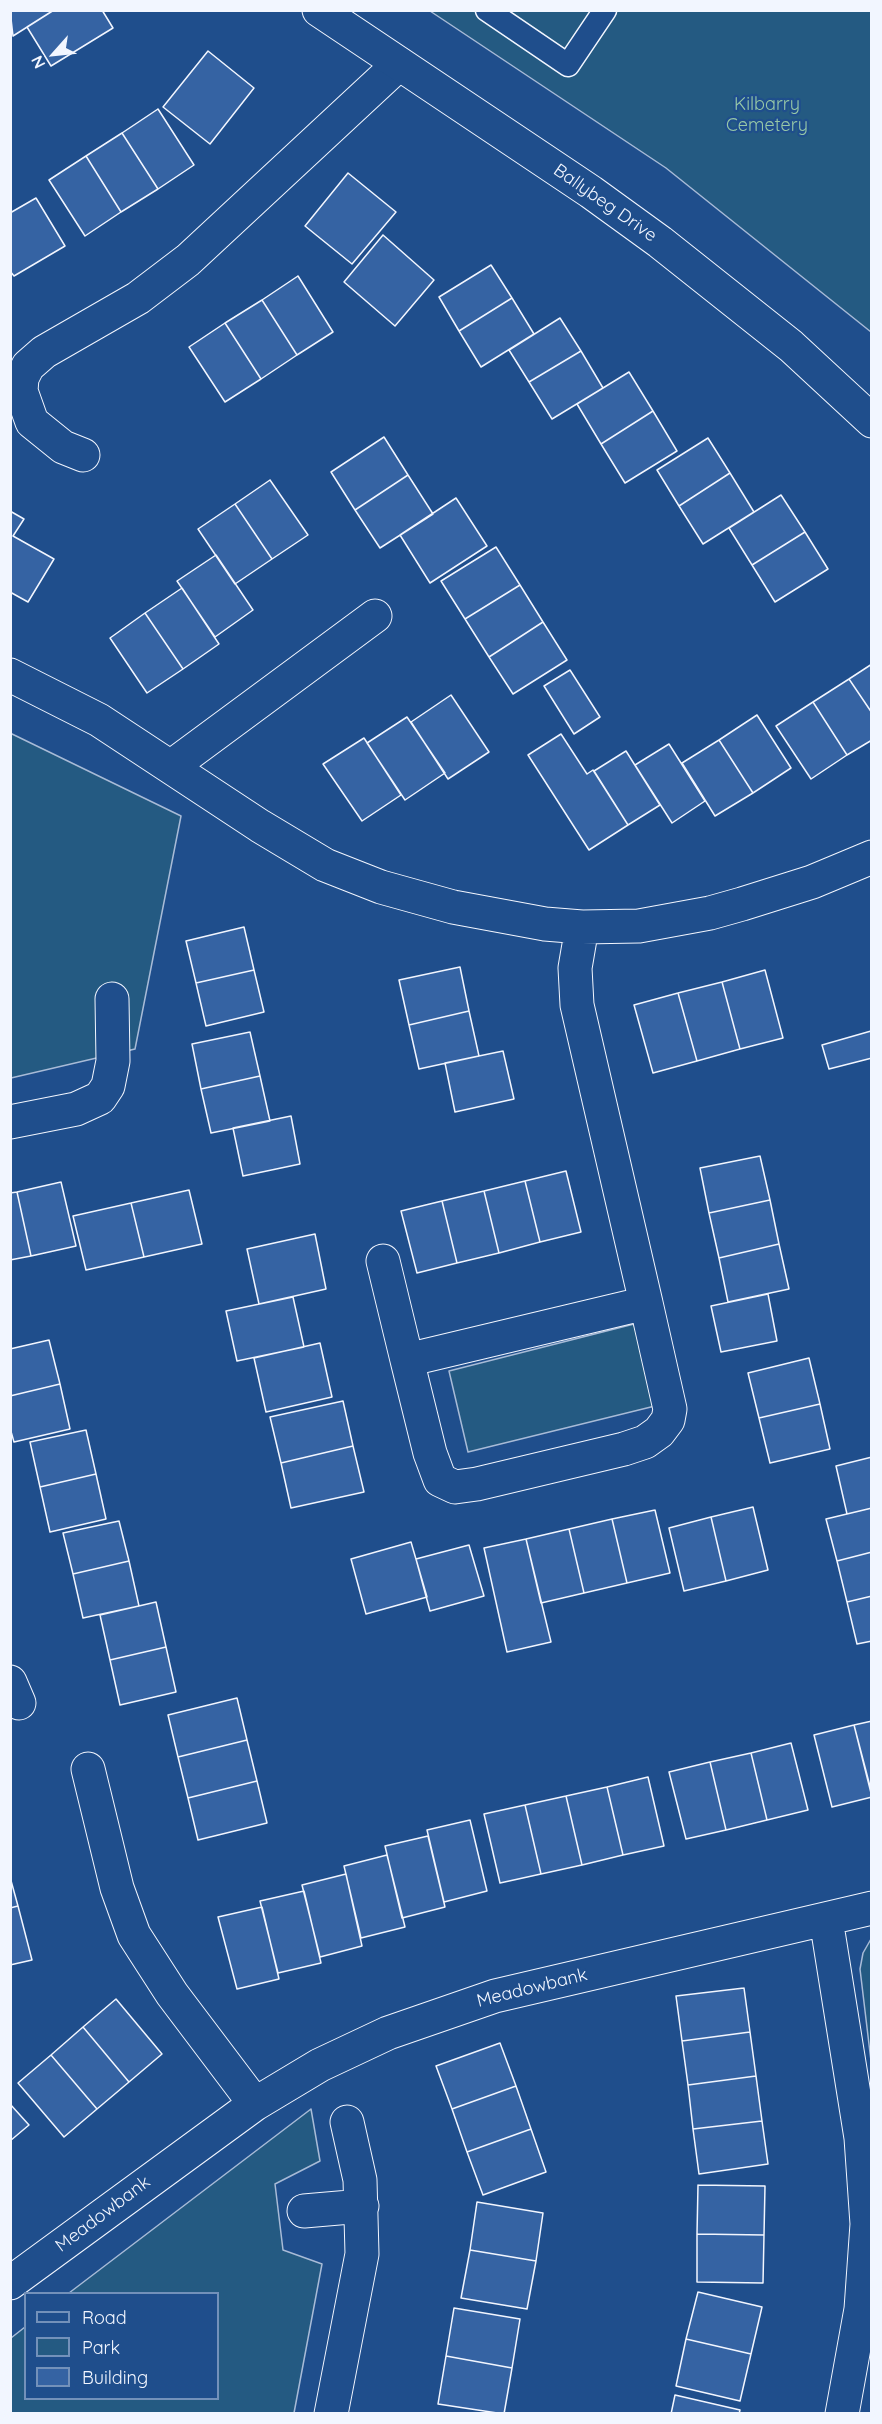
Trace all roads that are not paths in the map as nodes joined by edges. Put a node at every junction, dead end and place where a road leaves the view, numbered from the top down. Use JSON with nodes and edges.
{"nodes":[{"id":1,"x":319,"y":10,"type":"edge"},
{"id":2,"x":487,"y":10,"type":"edge"},
{"id":3,"x":605,"y":10,"type":"edge"},
{"id":4,"x":399,"y":64,"type":"junction"},
{"id":5,"x":872,"y":421,"type":"edge"},
{"id":6,"x":83,"y":455,"type":"dead end"},
{"id":7,"x":375,"y":616,"type":"dead end"},
{"id":8,"x":10,"y":675,"type":"edge"},
{"id":9,"x":172,"y":766,"type":"junction"},
{"id":10,"x":872,"y":857,"type":"edge"},
{"id":11,"x":582,"y":927,"type":"junction"},
{"id":12,"x":112,"y":999,"type":"dead end"},
{"id":13,"x":10,"y":1122,"type":"edge"},
{"id":14,"x":384,"y":1261,"type":"dead end"},
{"id":15,"x":646,"y":1303,"type":"junction"},
{"id":16,"x":407,"y":1360,"type":"junction"},
{"id":17,"x":88,"y":1769,"type":"dead end"},
{"id":18,"x":872,"y":1908,"type":"edge"},
{"id":19,"x":826,"y":1919,"type":"junction"},
{"id":20,"x":255,"y":2104,"type":"junction"},
{"id":21,"x":347,"y":2122,"type":"dead end"},
{"id":22,"x":362,"y":2206,"type":"junction"},
{"id":23,"x":304,"y":2211,"type":"dead end"},
{"id":24,"x":10,"y":2283,"type":"edge"},
{"id":25,"x":331,"y":2414,"type":"edge"},
{"id":26,"x":842,"y":2414,"type":"edge"}],
"edges":[{"from":1,"to":4,"type":"street","name":"Ballybeg Drive"},
{"from":2,"to":3,"type":"lane"},
{"from":4,"to":5,"type":"street","name":"Ballybeg Drive"},
{"from":4,"to":6,"type":"street"},
{"from":7,"to":9,"type":"street"},
{"from":8,"to":9,"type":"street"},
{"from":9,"to":11,"type":"street"},
{"from":10,"to":11,"type":"street"},
{"from":11,"to":15,"type":"street"},
{"from":12,"to":13,"type":"street"},
{"from":14,"to":16,"type":"street"},
{"from":15,"to":16,"type":"street"},
{"from":15,"to":16,"type":"street"},
{"from":17,"to":20,"type":"street"},
{"from":18,"to":19,"type":"street","name":"Meadowbank"},
{"from":19,"to":20,"type":"street","name":"Meadowbank"},
{"from":19,"to":26,"type":"street"},
{"from":20,"to":24,"type":"street","name":"Meadowbank"},
{"from":21,"to":22,"type":"street"},
{"from":22,"to":23,"type":"street"},
{"from":22,"to":25,"type":"street"}]}
